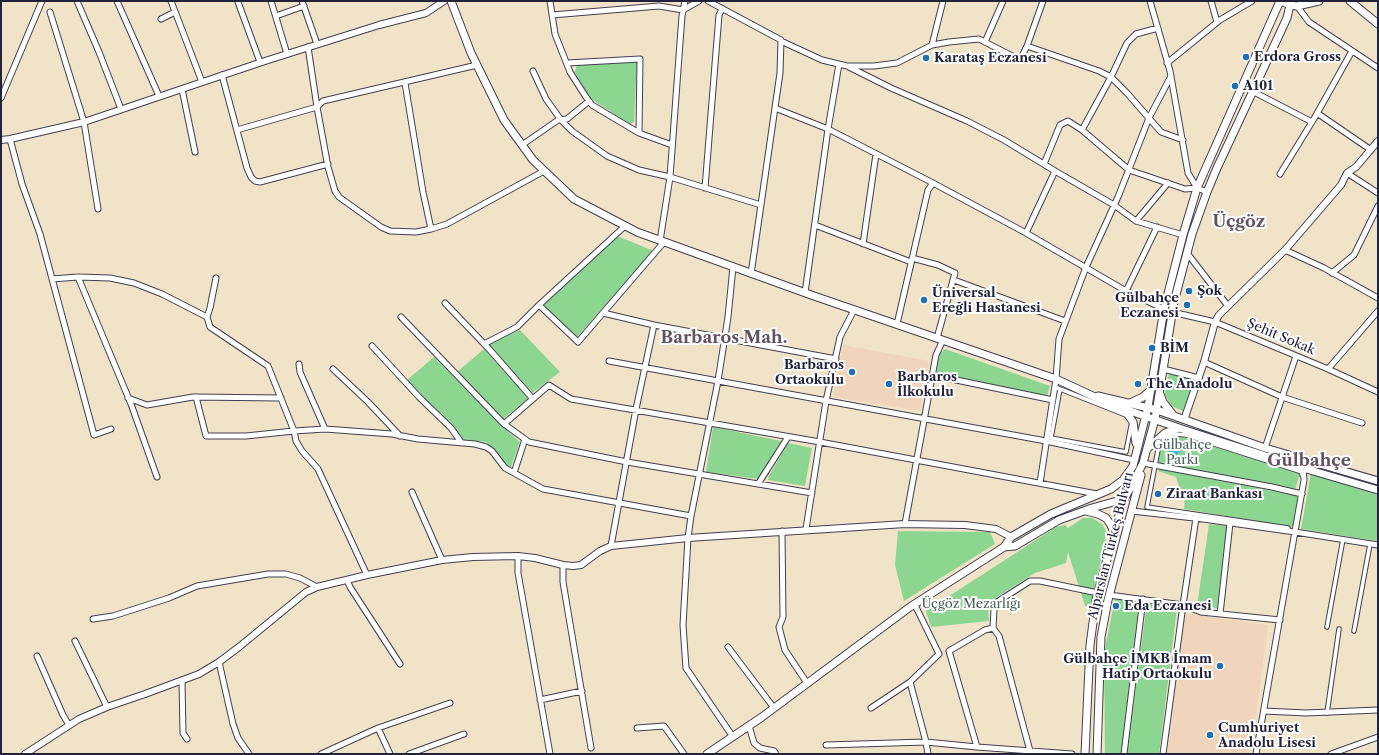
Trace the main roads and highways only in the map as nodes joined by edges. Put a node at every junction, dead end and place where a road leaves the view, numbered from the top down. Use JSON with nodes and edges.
{"nodes":[{"id":1,"x":451,"y":1,"type":"edge"},
{"id":2,"x":1280,"y":1,"type":"edge"},
{"id":3,"x":1319,"y":1,"type":"edge"},
{"id":4,"x":1350,"y":1,"type":"edge"},
{"id":5,"x":1292,"y":4,"type":"edge"},
{"id":6,"x":1378,"y":24,"type":"edge"},
{"id":7,"x":1152,"y":390,"type":"junction"},
{"id":8,"x":1160,"y":393,"type":"junction"},
{"id":9,"x":1090,"y":394,"type":"junction"},
{"id":10,"x":1130,"y":403,"type":"junction"},
{"id":11,"x":1148,"y":407,"type":"junction"},
{"id":12,"x":1124,"y":409,"type":"junction"},
{"id":13,"x":1157,"y":410,"type":"junction"},
{"id":14,"x":1146,"y":416,"type":"junction"},
{"id":15,"x":1175,"y":417,"type":"junction"},
{"id":16,"x":1155,"y":419,"type":"junction"},
{"id":17,"x":1179,"y":428,"type":"junction"},
{"id":18,"x":1148,"y":448,"type":"junction"},
{"id":19,"x":1137,"y":449,"type":"junction"},
{"id":20,"x":1133,"y":463,"type":"junction"},
{"id":21,"x":1143,"y":464,"type":"junction"},
{"id":22,"x":1378,"y":481,"type":"edge"},
{"id":23,"x":1378,"y":490,"type":"edge"},
{"id":24,"x":1124,"y":499,"type":"junction"},
{"id":25,"x":1086,"y":511,"type":"junction"},
{"id":26,"x":1115,"y":535,"type":"junction"},
{"id":27,"x":1004,"y":547,"type":"junction"},
{"id":28,"x":716,"y":751,"type":"edge"},
{"id":29,"x":707,"y":754,"type":"edge"},
{"id":30,"x":1085,"y":754,"type":"edge"},
{"id":31,"x":1097,"y":754,"type":"edge"}],
"edges":[{"from":1,"to":9,"type":"main road"},
{"from":2,"to":5,"type":"main road"},
{"from":2,"to":7,"type":"main road","name":"Alparslan Türkeş Bulvarı"},
{"from":3,"to":5,"type":"main road"},
{"from":4,"to":6,"type":"main road"},
{"from":5,"to":8,"type":"main road"},
{"from":7,"to":10,"type":"main road"},
{"from":7,"to":11,"type":"main road","name":"Alparslan Türkeş Bulvarı"},
{"from":8,"to":13,"type":"main road"},
{"from":8,"to":15,"type":"main road"},
{"from":9,"to":10,"type":"main road"},
{"from":9,"to":12,"type":"main road"},
{"from":10,"to":11,"type":"main road"},
{"from":11,"to":13,"type":"main road"},
{"from":11,"to":14,"type":"main road","name":"Alparslan Türkeş Bulvarı"},
{"from":12,"to":14,"type":"main road"},
{"from":12,"to":19,"type":"main road"},
{"from":13,"to":15,"type":"main road"},
{"from":13,"to":16,"type":"main road"},
{"from":14,"to":16,"type":"main road"},
{"from":14,"to":19,"type":"main road","name":"Alparslan Türkeş Bulvarı"},
{"from":15,"to":22,"type":"main road"},
{"from":16,"to":17,"type":"main road"},
{"from":16,"to":18,"type":"main road"},
{"from":17,"to":18,"type":"main road"},
{"from":17,"to":23,"type":"main road"},
{"from":18,"to":21,"type":"main road"},
{"from":19,"to":20,"type":"main road","name":"Alparslan Türkeş Bulvarı"},
{"from":20,"to":24,"type":"main road","name":"Alparslan Türkeş Bulvarı"},
{"from":20,"to":27,"type":"main road"},
{"from":21,"to":24,"type":"main road"},
{"from":21,"to":31,"type":"main road","name":"Alparslan Türkeş Bulvarı"},
{"from":24,"to":25,"type":"main road"},
{"from":24,"to":26,"type":"main road","name":"Alparslan Türkeş Bulvarı"},
{"from":25,"to":26,"type":"main road"},
{"from":25,"to":27,"type":"main road"},
{"from":26,"to":30,"type":"main road","name":"Alparslan Türkeş Bulvarı"},
{"from":27,"to":28,"type":"main road"},
{"from":28,"to":29,"type":"main road"}]}
